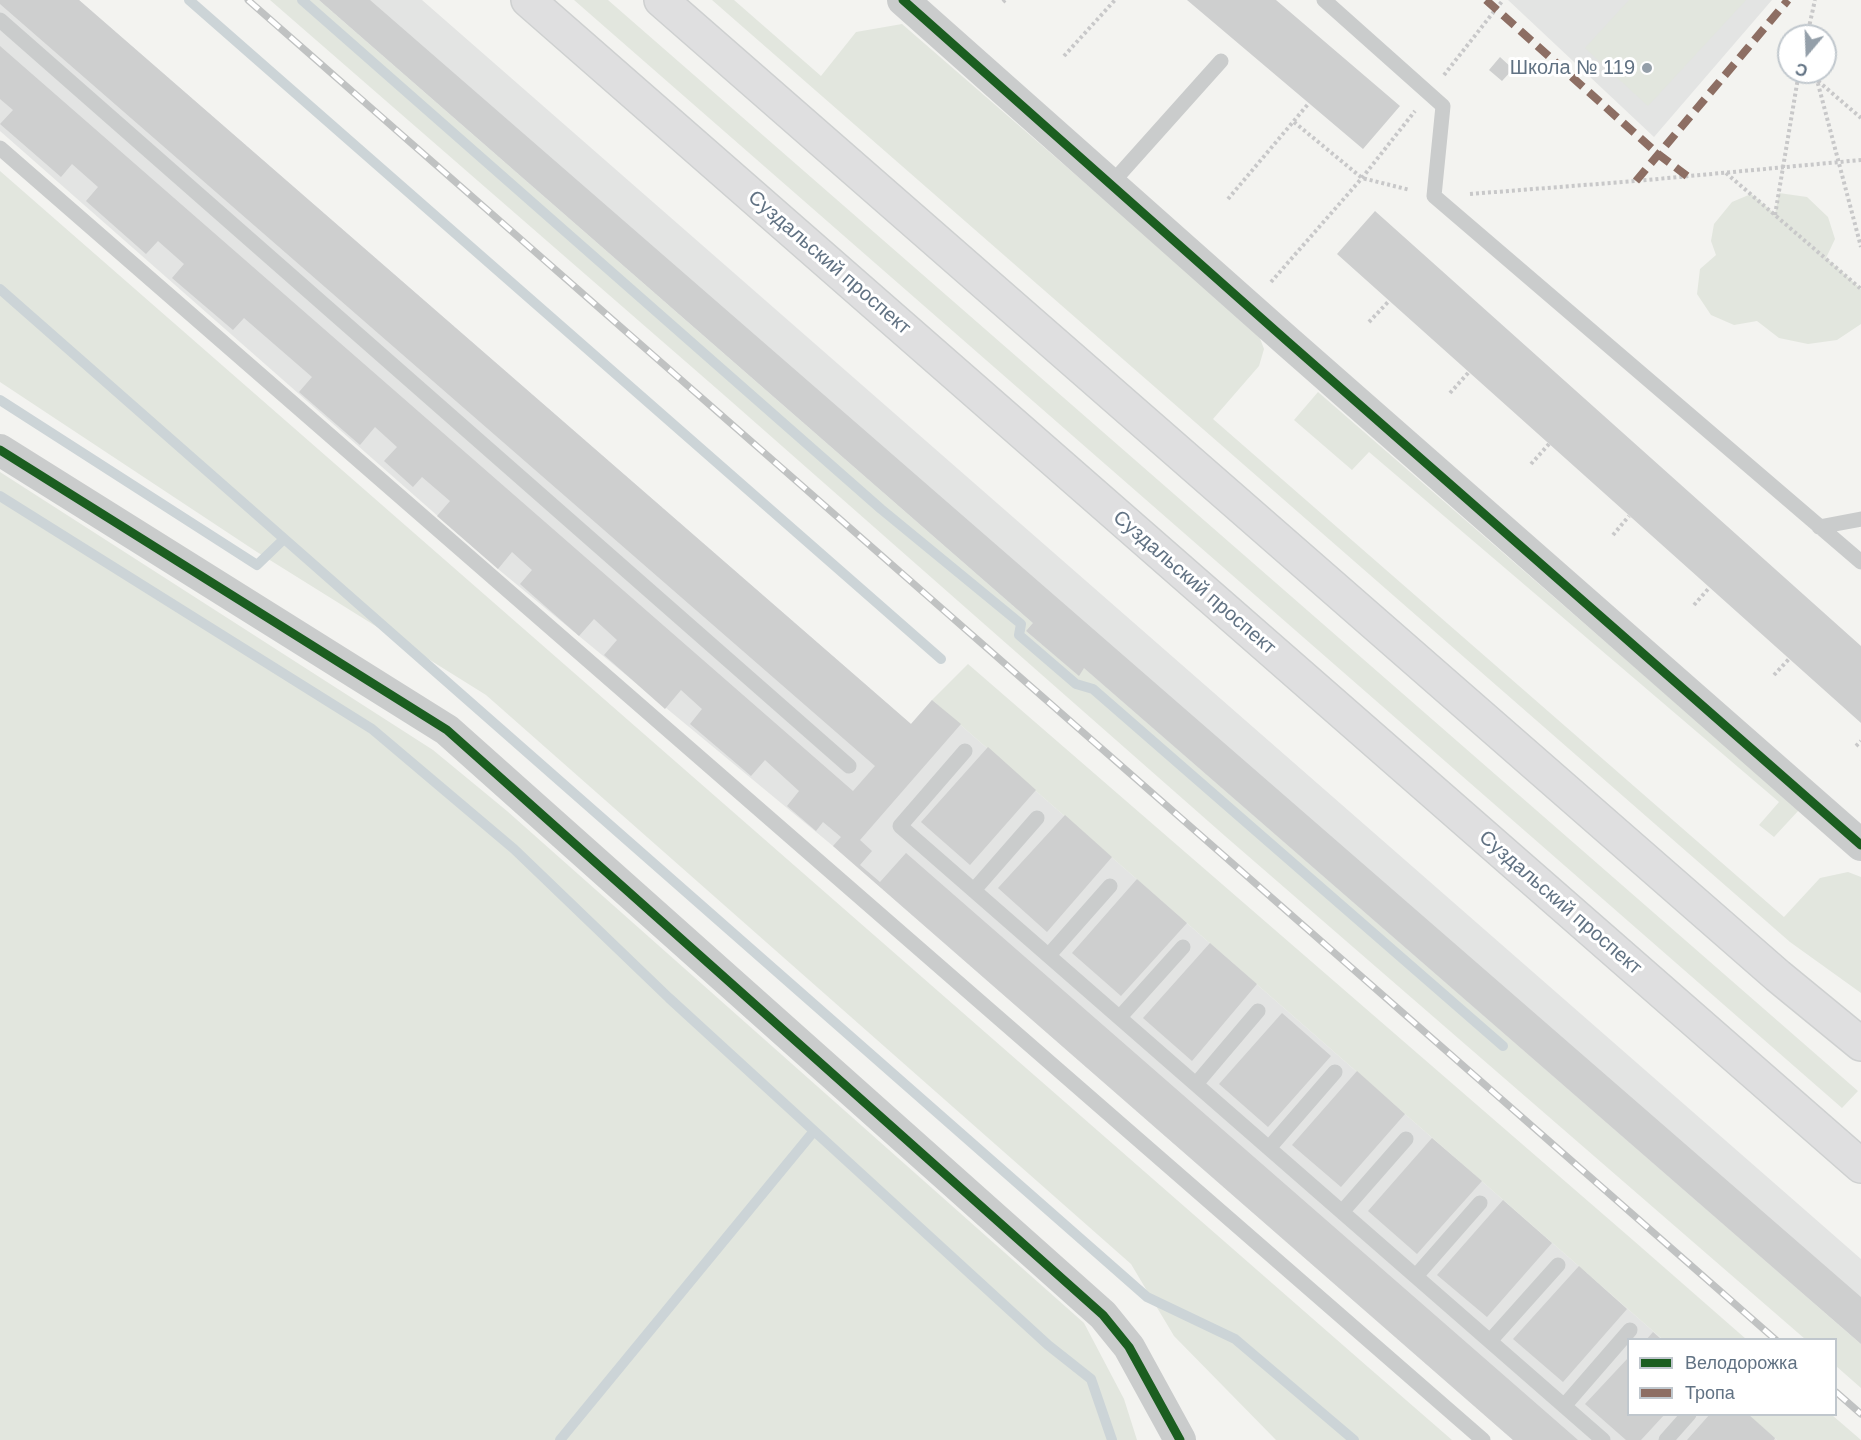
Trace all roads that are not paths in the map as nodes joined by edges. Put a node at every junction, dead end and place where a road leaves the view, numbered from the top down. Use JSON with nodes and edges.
{"nodes":[{"id":1,"x":528,"y":0,"type":"edge"},
{"id":2,"x":661,"y":0,"type":"edge"},
{"id":3,"x":903,"y":0,"type":"edge"},
{"id":4,"x":1324,"y":0,"type":"edge"},
{"id":5,"x":0,"y":20,"type":"edge"},
{"id":6,"x":1221,"y":61,"type":"dead end"},
{"id":7,"x":0,"y":148,"type":"edge"},
{"id":8,"x":1110,"y":185,"type":"junction"},
{"id":9,"x":0,"y":450,"type":"edge"},
{"id":10,"x":1861,"y":519,"type":"edge"},
{"id":11,"x":1819,"y":527,"type":"junction"},
{"id":12,"x":1861,"y":562,"type":"edge"},
{"id":13,"x":965,"y":751,"type":"dead end"},
{"id":14,"x":849,"y":765,"type":"dead end"},
{"id":15,"x":1037,"y":818,"type":"dead end"},
{"id":16,"x":1861,"y":845,"type":"edge"},
{"id":17,"x":1110,"y":886,"type":"dead end"},
{"id":18,"x":974,"y":890,"type":"junction"},
{"id":19,"x":1183,"y":947,"type":"dead end"},
{"id":20,"x":1049,"y":956,"type":"junction"},
{"id":21,"x":1258,"y":1011,"type":"dead end"},
{"id":22,"x":1120,"y":1017,"type":"junction"},
{"id":23,"x":1861,"y":1044,"type":"edge"},
{"id":24,"x":1335,"y":1072,"type":"dead end"},
{"id":25,"x":1196,"y":1084,"type":"junction"},
{"id":26,"x":1406,"y":1139,"type":"dead end"},
{"id":27,"x":1269,"y":1148,"type":"junction"},
{"id":28,"x":1861,"y":1166,"type":"edge"},
{"id":29,"x":1480,"y":1203,"type":"dead end"},
{"id":30,"x":1342,"y":1212,"type":"junction"},
{"id":31,"x":1558,"y":1265,"type":"dead end"},
{"id":32,"x":1416,"y":1276,"type":"junction"},
{"id":33,"x":1630,"y":1330,"type":"dead end"},
{"id":34,"x":1490,"y":1341,"type":"junction"},
{"id":35,"x":1564,"y":1406,"type":"junction"},
{"id":36,"x":1687,"y":1416,"type":"edge"},
{"id":37,"x":1180,"y":1440,"type":"edge"},
{"id":38,"x":1483,"y":1440,"type":"edge"},
{"id":39,"x":1603,"y":1440,"type":"edge"},
{"id":40,"x":1666,"y":1440,"type":"edge"}],
"edges":[{"from":1,"to":28,"type":"main road","name":"Суздальский проспект"},
{"from":2,"to":23,"type":"main road"},
{"from":3,"to":8,"type":"street"},
{"from":4,"to":11,"type":"lane"},
{"from":5,"to":14,"type":"lane"},
{"from":6,"to":8,"type":"lane"},
{"from":7,"to":38,"type":"lane"},
{"from":8,"to":16,"type":"street"},
{"from":9,"to":37,"type":"street"},
{"from":10,"to":11,"type":"lane"},
{"from":11,"to":12,"type":"lane"},
{"from":13,"to":18,"type":"lane"},
{"from":15,"to":18,"type":"lane"},
{"from":17,"to":20,"type":"lane"},
{"from":18,"to":20,"type":"lane"},
{"from":19,"to":22,"type":"lane"},
{"from":20,"to":22,"type":"lane"},
{"from":21,"to":25,"type":"lane"},
{"from":22,"to":25,"type":"lane"},
{"from":24,"to":27,"type":"lane"},
{"from":25,"to":27,"type":"lane"},
{"from":26,"to":30,"type":"lane"},
{"from":27,"to":30,"type":"lane"},
{"from":29,"to":32,"type":"lane"},
{"from":30,"to":32,"type":"lane"},
{"from":31,"to":34,"type":"lane"},
{"from":32,"to":34,"type":"lane"},
{"from":33,"to":35,"type":"lane"},
{"from":34,"to":35,"type":"lane"},
{"from":35,"to":39,"type":"lane"},
{"from":36,"to":40,"type":"lane"}]}
